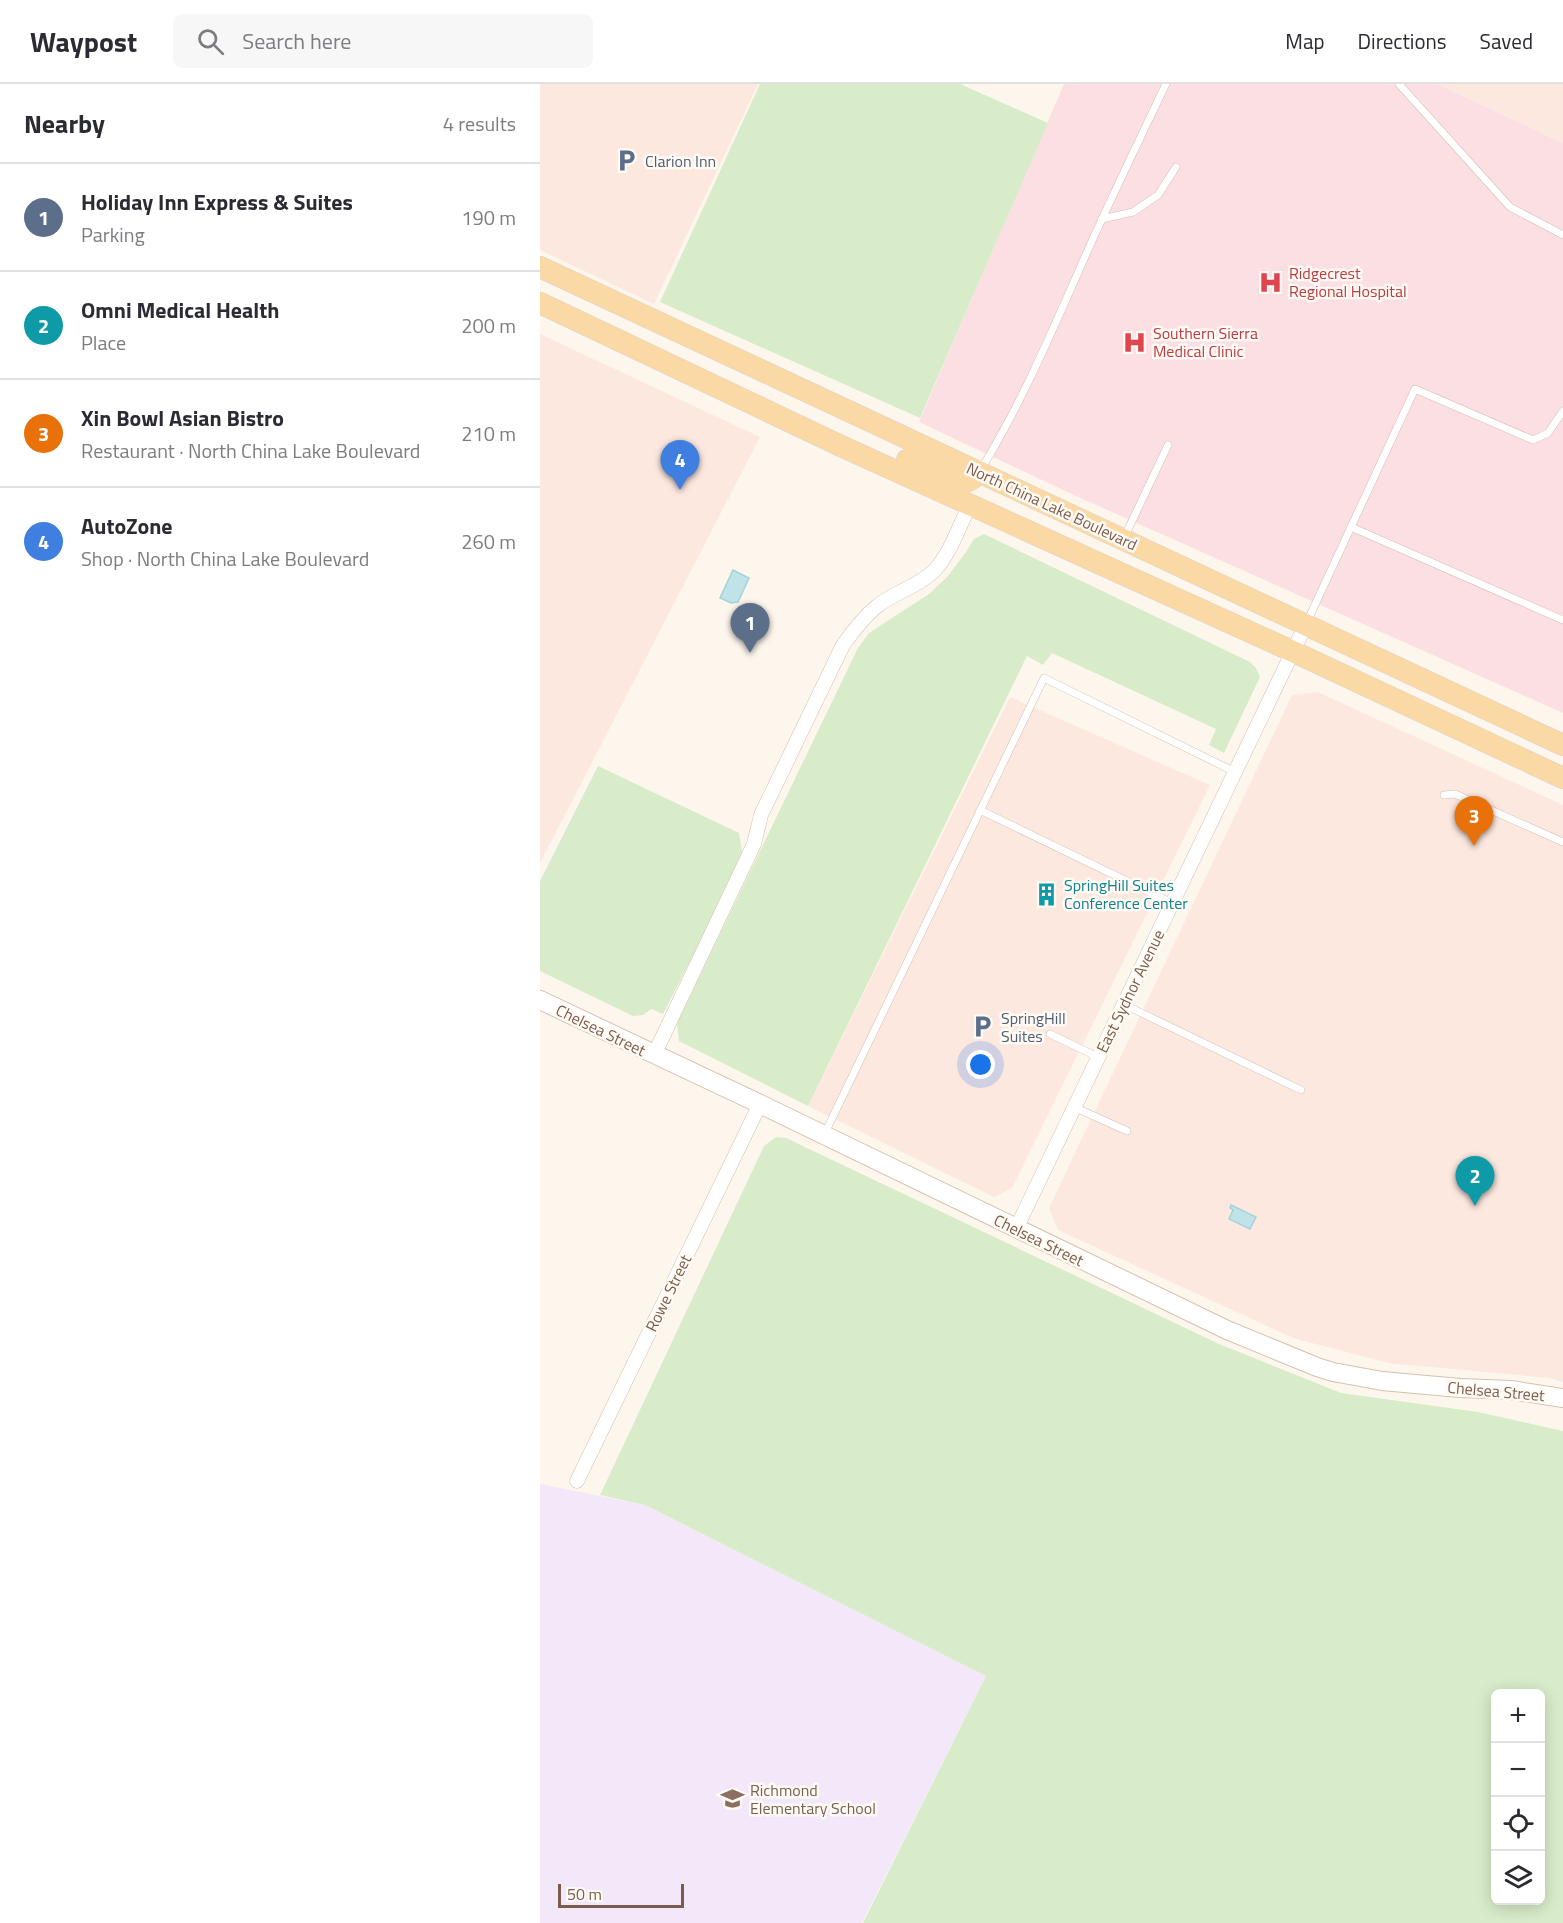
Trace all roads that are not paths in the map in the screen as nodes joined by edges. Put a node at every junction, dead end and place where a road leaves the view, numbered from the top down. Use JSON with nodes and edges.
{"nodes":[{"id":1,"x":1166,"y":84,"type":"edge"},
{"id":2,"x":1399,"y":84,"type":"edge"},
{"id":3,"x":1176,"y":167,"type":"dead end"},
{"id":4,"x":1102,"y":219,"type":"junction"},
{"id":5,"x":1563,"y":234,"type":"edge"},
{"id":6,"x":540,"y":267,"type":"edge"},
{"id":7,"x":540,"y":303,"type":"edge"},
{"id":8,"x":1563,"y":411,"type":"edge"},
{"id":9,"x":1168,"y":445,"type":"dead end"},
{"id":10,"x":841,"y":446,"type":"junction"},
{"id":11,"x":980,"y":472,"type":"junction"},
{"id":12,"x":970,"y":505,"type":"junction"},
{"id":13,"x":1351,"y":527,"type":"junction"},
{"id":14,"x":1122,"y":540,"type":"junction"},
{"id":15,"x":1563,"y":620,"type":"edge"},
{"id":16,"x":1306,"y":624,"type":"junction"},
{"id":17,"x":1293,"y":652,"type":"junction"},
{"id":18,"x":1563,"y":745,"type":"edge"},
{"id":19,"x":1235,"y":771,"type":"junction"},
{"id":20,"x":1563,"y":778,"type":"edge"},
{"id":21,"x":1444,"y":795,"type":"dead end"},
{"id":22,"x":980,"y":810,"type":"junction"},
{"id":23,"x":1563,"y":842,"type":"edge"},
{"id":24,"x":1172,"y":903,"type":"junction"},
{"id":25,"x":540,"y":1000,"type":"edge"},
{"id":26,"x":1123,"y":1004,"type":"junction"},
{"id":27,"x":1050,"y":1034,"type":"dead end"},
{"id":28,"x":654,"y":1055,"type":"junction"},
{"id":29,"x":1098,"y":1057,"type":"junction"},
{"id":30,"x":1301,"y":1090,"type":"dead end"},
{"id":31,"x":760,"y":1104,"type":"junction"},
{"id":32,"x":1074,"y":1107,"type":"junction"},
{"id":33,"x":1127,"y":1131,"type":"dead end"},
{"id":34,"x":824,"y":1136,"type":"junction"},
{"id":35,"x":1016,"y":1229,"type":"junction"},
{"id":36,"x":1563,"y":1398,"type":"edge"},
{"id":37,"x":577,"y":1481,"type":"dead end"}],
"edges":[{"from":1,"to":4,"type":"lane"},
{"from":2,"to":5,"type":"lane"},
{"from":3,"to":4,"type":"lane"},
{"from":4,"to":11,"type":"lane"},
{"from":6,"to":11,"type":"main road","name":"North China Lake Boulevard"},
{"from":7,"to":10,"type":"main road","name":"North China Lake Boulevard"},
{"from":8,"to":13,"type":"lane"},
{"from":9,"to":14,"type":"lane"},
{"from":10,"to":11,"type":"main road"},
{"from":10,"to":12,"type":"main road","name":"North China Lake Boulevard"},
{"from":11,"to":14,"type":"main road","name":"North China Lake Boulevard"},
{"from":12,"to":17,"type":"main road","name":"North China Lake Boulevard"},
{"from":12,"to":28,"type":"street"},
{"from":13,"to":15,"type":"lane"},
{"from":13,"to":16,"type":"lane"},
{"from":14,"to":16,"type":"main road","name":"North China Lake Boulevard"},
{"from":16,"to":17,"type":"street","name":"East Sydnor Avenue"},
{"from":16,"to":18,"type":"main road","name":"North China Lake Boulevard"},
{"from":17,"to":19,"type":"street","name":"East Sydnor Avenue"},
{"from":17,"to":20,"type":"main road","name":"North China Lake Boulevard"},
{"from":19,"to":22,"type":"lane"},
{"from":19,"to":24,"type":"street","name":"East Sydnor Avenue"},
{"from":21,"to":23,"type":"lane"},
{"from":22,"to":24,"type":"lane"},
{"from":22,"to":34,"type":"lane"},
{"from":24,"to":26,"type":"street","name":"East Sydnor Avenue"},
{"from":25,"to":28,"type":"street","name":"Chelsea Street"},
{"from":26,"to":29,"type":"street","name":"East Sydnor Avenue"},
{"from":26,"to":30,"type":"lane"},
{"from":27,"to":29,"type":"lane"},
{"from":28,"to":31,"type":"street","name":"Chelsea Street"},
{"from":29,"to":32,"type":"street","name":"East Sydnor Avenue"},
{"from":31,"to":34,"type":"street","name":"Chelsea Street"},
{"from":31,"to":37,"type":"street","name":"Rowe Street"},
{"from":32,"to":33,"type":"lane"},
{"from":32,"to":35,"type":"street","name":"East Sydnor Avenue"},
{"from":34,"to":35,"type":"street","name":"Chelsea Street"},
{"from":35,"to":36,"type":"street","name":"Chelsea Street"}]}
